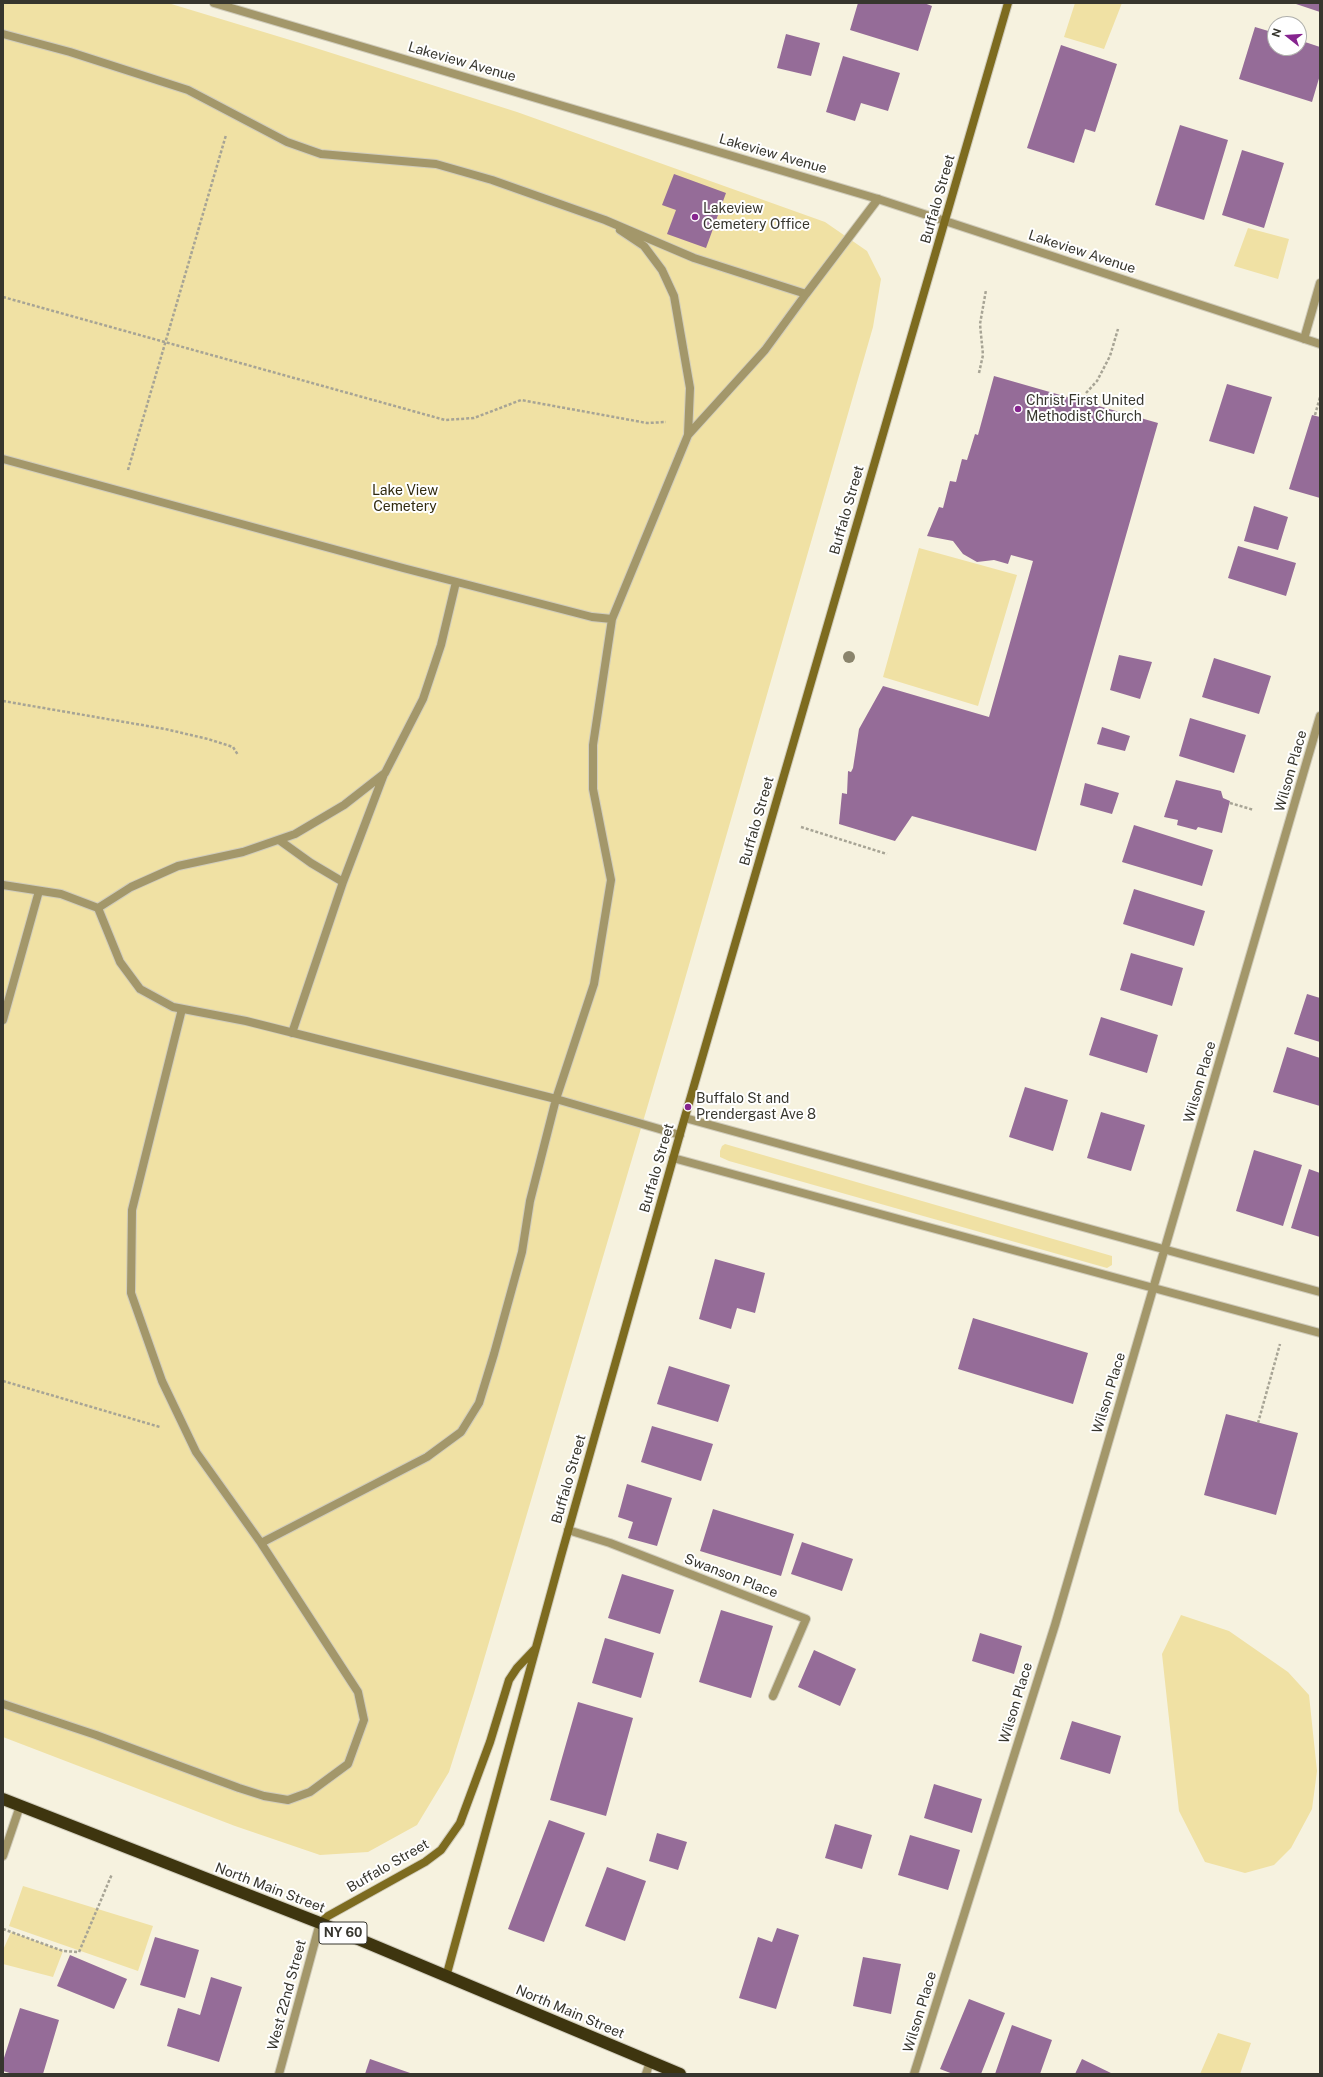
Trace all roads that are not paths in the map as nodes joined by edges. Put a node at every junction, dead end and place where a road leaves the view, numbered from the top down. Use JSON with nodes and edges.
{"nodes":[{"id":1,"x":214,"y":3,"type":"edge"},
{"id":2,"x":1008,"y":3,"type":"edge"},
{"id":3,"x":3,"y":34,"type":"edge"},
{"id":4,"x":878,"y":199,"type":"junction"},
{"id":5,"x":605,"y":220,"type":"junction"},
{"id":6,"x":945,"y":221,"type":"junction"},
{"id":7,"x":1320,"y":283,"type":"edge"},
{"id":8,"x":806,"y":294,"type":"junction"},
{"id":9,"x":1304,"y":339,"type":"junction"},
{"id":10,"x":1320,"y":344,"type":"edge"},
{"id":11,"x":688,"y":435,"type":"junction"},
{"id":12,"x":3,"y":458,"type":"edge"},
{"id":13,"x":456,"y":582,"type":"junction"},
{"id":14,"x":612,"y":619,"type":"junction"},
{"id":15,"x":1320,"y":716,"type":"edge"},
{"id":16,"x":384,"y":773,"type":"junction"},
{"id":17,"x":279,"y":840,"type":"junction"},
{"id":18,"x":344,"y":882,"type":"junction"},
{"id":19,"x":3,"y":885,"type":"edge"},
{"id":20,"x":39,"y":891,"type":"junction"},
{"id":21,"x":98,"y":908,"type":"junction"},
{"id":22,"x":182,"y":1009,"type":"junction"},
{"id":23,"x":3,"y":1020,"type":"edge"},
{"id":24,"x":292,"y":1033,"type":"junction"},
{"id":25,"x":556,"y":1099,"type":"junction"},
{"id":26,"x":684,"y":1118,"type":"junction"},
{"id":27,"x":680,"y":1135,"type":"junction"},
{"id":28,"x":673,"y":1158,"type":"junction"},
{"id":29,"x":1164,"y":1249,"type":"junction"},
{"id":30,"x":1153,"y":1288,"type":"junction"},
{"id":31,"x":1320,"y":1292,"type":"edge"},
{"id":32,"x":1320,"y":1333,"type":"edge"},
{"id":33,"x":568,"y":1530,"type":"junction"},
{"id":34,"x":261,"y":1543,"type":"junction"},
{"id":35,"x":535,"y":1649,"type":"junction"},
{"id":36,"x":773,"y":1696,"type":"dead end"},
{"id":37,"x":3,"y":1704,"type":"edge"},
{"id":38,"x":3,"y":1799,"type":"edge"},
{"id":39,"x":20,"y":1806,"type":"junction"},
{"id":40,"x":3,"y":1856,"type":"edge"},
{"id":41,"x":320,"y":1923,"type":"junction"},
{"id":42,"x":446,"y":1977,"type":"junction"},
{"id":43,"x":650,"y":2062,"type":"junction"},
{"id":44,"x":279,"y":2074,"type":"edge"},
{"id":45,"x":646,"y":2074,"type":"edge"},
{"id":46,"x":680,"y":2074,"type":"edge"},
{"id":47,"x":914,"y":2074,"type":"edge"}],
"edges":[{"from":1,"to":4,"type":"street","name":"Lakeview Avenue"},
{"from":2,"to":6,"type":"street","name":"Buffalo Street"},
{"from":3,"to":5,"type":"street"},
{"from":4,"to":6,"type":"street","name":"Lakeview Avenue"},
{"from":4,"to":8,"type":"street"},
{"from":5,"to":8,"type":"street"},
{"from":5,"to":11,"type":"street"},
{"from":6,"to":9,"type":"street","name":"Lakeview Avenue"},
{"from":6,"to":26,"type":"street","name":"Buffalo Street"},
{"from":7,"to":9,"type":"street"},
{"from":8,"to":11,"type":"street"},
{"from":9,"to":10,"type":"street","name":"Lakeview Avenue"},
{"from":11,"to":14,"type":"street"},
{"from":12,"to":13,"type":"street"},
{"from":13,"to":14,"type":"street"},
{"from":13,"to":16,"type":"street"},
{"from":14,"to":25,"type":"street"},
{"from":15,"to":29,"type":"street","name":"Wilson Place"},
{"from":16,"to":17,"type":"street"},
{"from":16,"to":18,"type":"street"},
{"from":17,"to":18,"type":"street"},
{"from":17,"to":21,"type":"street"},
{"from":18,"to":24,"type":"street"},
{"from":19,"to":20,"type":"street"},
{"from":20,"to":21,"type":"street"},
{"from":20,"to":23,"type":"street"},
{"from":21,"to":22,"type":"street"},
{"from":22,"to":24,"type":"street"},
{"from":22,"to":34,"type":"street"},
{"from":24,"to":25,"type":"street"},
{"from":25,"to":27,"type":"street"},
{"from":25,"to":34,"type":"street"},
{"from":26,"to":27,"type":"street","name":"Buffalo Street"},
{"from":26,"to":29,"type":"street"},
{"from":27,"to":28,"type":"street","name":"Buffalo Street"},
{"from":28,"to":30,"type":"street"},
{"from":28,"to":33,"type":"street","name":"Buffalo Street"},
{"from":29,"to":30,"type":"street","name":"Wilson Place"},
{"from":29,"to":31,"type":"street"},
{"from":30,"to":32,"type":"street"},
{"from":30,"to":47,"type":"street","name":"Wilson Place"},
{"from":33,"to":35,"type":"street","name":"Buffalo Street"},
{"from":33,"to":36,"type":"street","name":"Swanson Place"},
{"from":34,"to":37,"type":"street"},
{"from":35,"to":41,"type":"street","name":"Buffalo Street"},
{"from":35,"to":42,"type":"street","name":"Buffalo Street"},
{"from":38,"to":39,"type":"highway","name":"North Main Street","number":"NY 60"},
{"from":39,"to":40,"type":"street"},
{"from":39,"to":41,"type":"highway","name":"North Main Street","number":"NY 60"},
{"from":41,"to":42,"type":"highway","name":"North Main Street","number":"NY 60"},
{"from":41,"to":44,"type":"street","name":"West 22nd Street"},
{"from":42,"to":43,"type":"highway","name":"North Main Street","number":"NY 60"},
{"from":43,"to":45,"type":"street"},
{"from":43,"to":46,"type":"highway","name":"North Main Street","number":"NY 60"}]}
